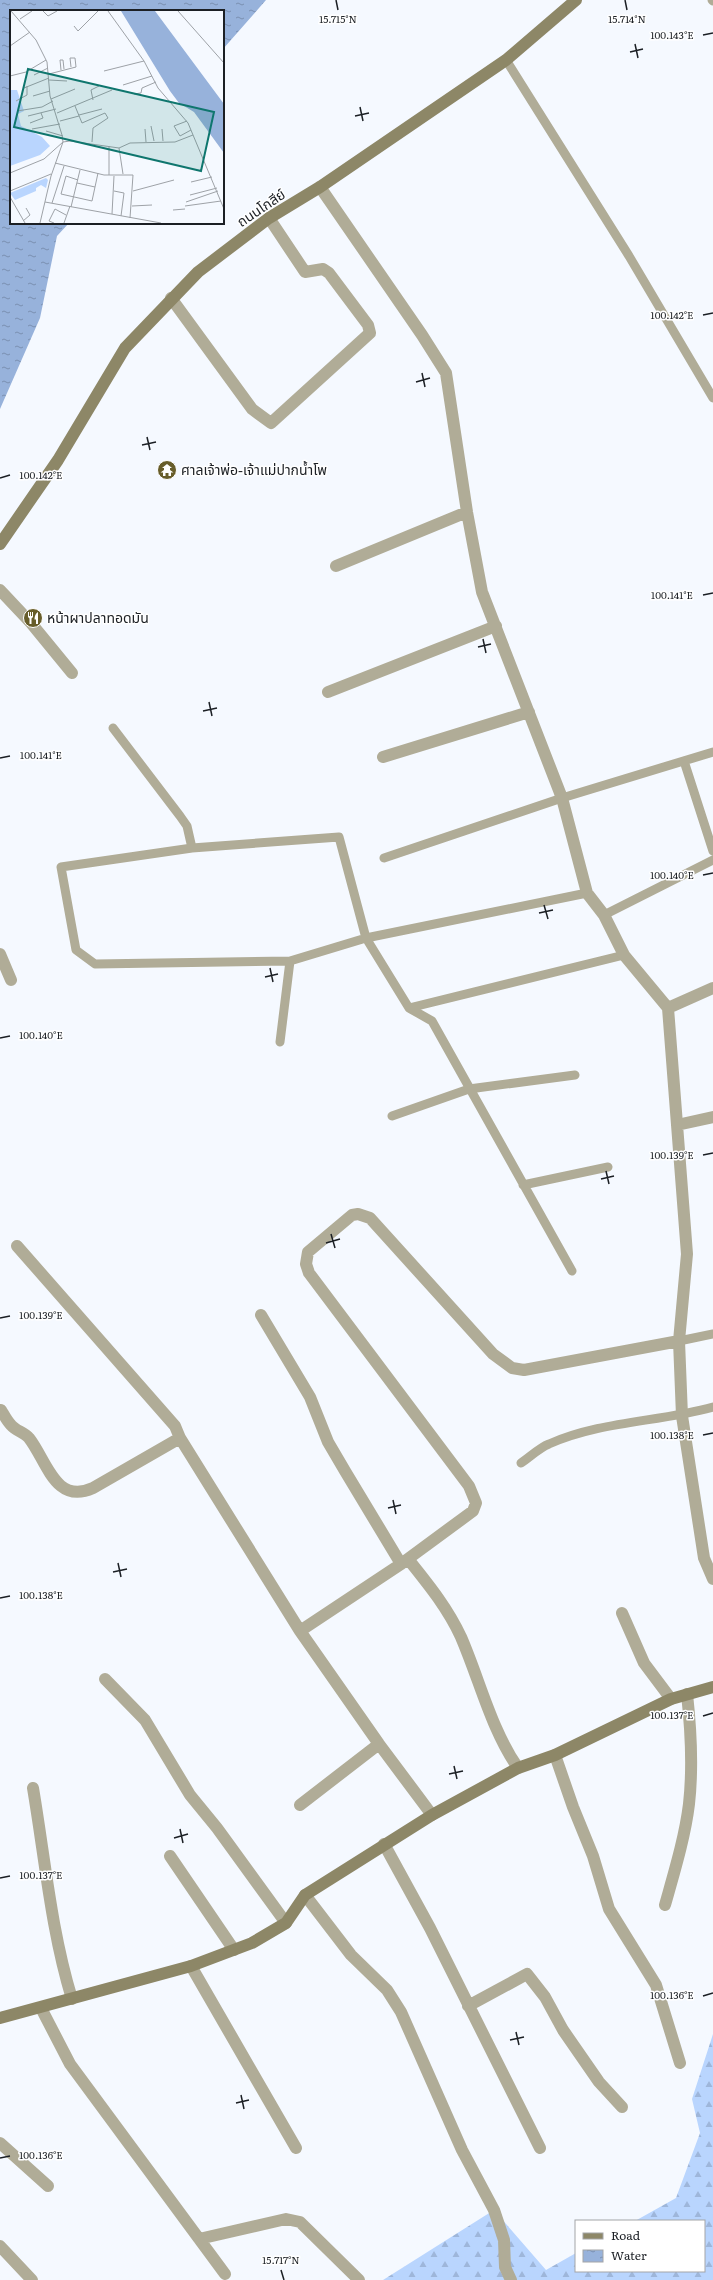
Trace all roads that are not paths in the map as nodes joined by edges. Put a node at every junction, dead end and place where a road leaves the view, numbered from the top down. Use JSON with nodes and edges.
{"nodes":[{"id":1,"x":576,"y":0,"type":"edge"},
{"id":2,"x":506,"y":60,"type":"junction"},
{"id":3,"x":320,"y":187,"type":"junction"},
{"id":4,"x":269,"y":218,"type":"junction"},
{"id":5,"x":171,"y":298,"type":"junction"},
{"id":6,"x":713,"y":398,"type":"edge"},
{"id":7,"x":466,"y":512,"type":"junction"},
{"id":8,"x":0,"y":544,"type":"edge"},
{"id":9,"x":336,"y":566,"type":"dead end"},
{"id":10,"x":0,"y":590,"type":"edge"},
{"id":11,"x":496,"y":626,"type":"junction"},
{"id":12,"x":72,"y":673,"type":"dead end"},
{"id":13,"x":328,"y":692,"type":"dead end"},
{"id":14,"x":529,"y":712,"type":"junction"},
{"id":15,"x":113,"y":728,"type":"dead end"},
{"id":16,"x":713,"y":752,"type":"edge"},
{"id":17,"x":383,"y":757,"type":"dead end"},
{"id":18,"x":684,"y":761,"type":"junction"},
{"id":19,"x":562,"y":798,"type":"junction"},
{"id":20,"x":192,"y":848,"type":"junction"},
{"id":21,"x":713,"y":850,"type":"edge"},
{"id":22,"x":384,"y":858,"type":"dead end"},
{"id":23,"x":713,"y":860,"type":"edge"},
{"id":24,"x":587,"y":893,"type":"junction"},
{"id":25,"x":604,"y":915,"type":"junction"},
{"id":26,"x":366,"y":938,"type":"junction"},
{"id":27,"x":0,"y":954,"type":"edge"},
{"id":28,"x":624,"y":955,"type":"junction"},
{"id":29,"x":290,"y":961,"type":"junction"},
{"id":30,"x":11,"y":980,"type":"dead end"},
{"id":31,"x":713,"y":988,"type":"edge"},
{"id":32,"x":409,"y":1008,"type":"junction"},
{"id":33,"x":668,"y":1008,"type":"junction"},
{"id":34,"x":280,"y":1042,"type":"dead end"},
{"id":35,"x":575,"y":1075,"type":"dead end"},
{"id":36,"x":469,"y":1089,"type":"junction"},
{"id":37,"x":392,"y":1116,"type":"dead end"},
{"id":38,"x":713,"y":1117,"type":"edge"},
{"id":39,"x":677,"y":1125,"type":"junction"},
{"id":40,"x":608,"y":1167,"type":"dead end"},
{"id":41,"x":523,"y":1184,"type":"junction"},
{"id":42,"x":17,"y":1246,"type":"dead end"},
{"id":43,"x":572,"y":1271,"type":"dead end"},
{"id":44,"x":260,"y":1315,"type":"dead end"},
{"id":45,"x":713,"y":1334,"type":"edge"},
{"id":46,"x":679,"y":1341,"type":"junction"},
{"id":47,"x":713,"y":1407,"type":"edge"},
{"id":48,"x":1,"y":1410,"type":"dead end"},
{"id":49,"x":682,"y":1416,"type":"junction"},
{"id":50,"x":180,"y":1438,"type":"junction"},
{"id":51,"x":521,"y":1462,"type":"dead end"},
{"id":52,"x":709,"y":1557,"type":"edge"},
{"id":53,"x":404,"y":1561,"type":"junction"},
{"id":54,"x":713,"y":1579,"type":"edge"},
{"id":55,"x":622,"y":1613,"type":"dead end"},
{"id":56,"x":300,"y":1631,"type":"junction"},
{"id":57,"x":106,"y":1679,"type":"dead end"},
{"id":58,"x":713,"y":1687,"type":"edge"},
{"id":59,"x":687,"y":1694,"type":"junction"},
{"id":60,"x":671,"y":1699,"type":"junction"},
{"id":61,"x":379,"y":1744,"type":"junction"},
{"id":62,"x":555,"y":1755,"type":"junction"},
{"id":63,"x":518,"y":1768,"type":"junction"},
{"id":64,"x":33,"y":1788,"type":"dead end"},
{"id":65,"x":300,"y":1805,"type":"dead end"},
{"id":66,"x":432,"y":1815,"type":"junction"},
{"id":67,"x":384,"y":1844,"type":"junction"},
{"id":68,"x":170,"y":1856,"type":"dead end"},
{"id":69,"x":305,"y":1895,"type":"junction"},
{"id":70,"x":665,"y":1905,"type":"dead end"},
{"id":71,"x":286,"y":1923,"type":"junction"},
{"id":72,"x":234,"y":1950,"type":"junction"},
{"id":73,"x":191,"y":1966,"type":"junction"},
{"id":74,"x":72,"y":1999,"type":"junction"},
{"id":75,"x":468,"y":2006,"type":"junction"},
{"id":76,"x":41,"y":2008,"type":"junction"},
{"id":77,"x":0,"y":2018,"type":"edge"},
{"id":78,"x":680,"y":2064,"type":"dead end"},
{"id":79,"x":622,"y":2107,"type":"dead end"},
{"id":80,"x":0,"y":2143,"type":"edge"},
{"id":81,"x":296,"y":2148,"type":"dead end"},
{"id":82,"x":540,"y":2148,"type":"dead end"},
{"id":83,"x":48,"y":2186,"type":"dead end"},
{"id":84,"x":199,"y":2239,"type":"junction"},
{"id":85,"x":0,"y":2246,"type":"edge"},
{"id":86,"x":225,"y":2274,"type":"dead end"},
{"id":87,"x":32,"y":2280,"type":"edge"},
{"id":88,"x":359,"y":2280,"type":"edge"},
{"id":89,"x":511,"y":2280,"type":"edge"}],
"edges":[{"from":1,"to":2,"type":"street","name":"ถนนโกสีย์"},
{"from":2,"to":3,"type":"street","name":"ถนนโกสีย์"},
{"from":2,"to":6,"type":"lane"},
{"from":3,"to":4,"type":"street","name":"ถนนโกสีย์"},
{"from":3,"to":7,"type":"street"},
{"from":4,"to":5,"type":"street","name":"ถนนโกสีย์"},
{"from":4,"to":5,"type":"street"},
{"from":5,"to":8,"type":"street","name":"ถนนโกสีย์"},
{"from":7,"to":9,"type":"street"},
{"from":7,"to":11,"type":"street"},
{"from":10,"to":12,"type":"street"},
{"from":11,"to":13,"type":"street"},
{"from":11,"to":14,"type":"street"},
{"from":14,"to":17,"type":"street"},
{"from":14,"to":19,"type":"street"},
{"from":15,"to":20,"type":"lane"},
{"from":16,"to":18,"type":"lane"},
{"from":18,"to":19,"type":"lane"},
{"from":18,"to":21,"type":"lane"},
{"from":19,"to":22,"type":"lane"},
{"from":19,"to":24,"type":"street"},
{"from":20,"to":26,"type":"lane"},
{"from":20,"to":29,"type":"lane"},
{"from":23,"to":25,"type":"lane"},
{"from":24,"to":25,"type":"street"},
{"from":24,"to":26,"type":"lane"},
{"from":25,"to":28,"type":"street"},
{"from":26,"to":29,"type":"lane"},
{"from":26,"to":32,"type":"lane"},
{"from":27,"to":30,"type":"street"},
{"from":28,"to":32,"type":"lane"},
{"from":28,"to":33,"type":"street"},
{"from":29,"to":34,"type":"lane"},
{"from":31,"to":33,"type":"street"},
{"from":32,"to":36,"type":"lane"},
{"from":33,"to":39,"type":"street"},
{"from":35,"to":36,"type":"lane"},
{"from":36,"to":37,"type":"lane"},
{"from":36,"to":41,"type":"lane"},
{"from":38,"to":39,"type":"street"},
{"from":39,"to":46,"type":"street"},
{"from":40,"to":41,"type":"lane"},
{"from":41,"to":43,"type":"lane"},
{"from":42,"to":50,"type":"street"},
{"from":44,"to":53,"type":"street"},
{"from":45,"to":46,"type":"lane"},
{"from":46,"to":49,"type":"street"},
{"from":46,"to":53,"type":"street"},
{"from":47,"to":49,"type":"lane"},
{"from":48,"to":50,"type":"street"},
{"from":49,"to":51,"type":"lane"},
{"from":49,"to":52,"type":"street"},
{"from":50,"to":56,"type":"street"},
{"from":52,"to":54,"type":"street"},
{"from":53,"to":56,"type":"street"},
{"from":53,"to":63,"type":"street"},
{"from":55,"to":60,"type":"street"},
{"from":56,"to":61,"type":"street"},
{"from":57,"to":71,"type":"street"},
{"from":58,"to":59,"type":"street"},
{"from":59,"to":60,"type":"street"},
{"from":59,"to":70,"type":"street"},
{"from":60,"to":62,"type":"street"},
{"from":61,"to":65,"type":"street"},
{"from":61,"to":66,"type":"street"},
{"from":62,"to":63,"type":"street"},
{"from":62,"to":78,"type":"street"},
{"from":63,"to":66,"type":"street"},
{"from":64,"to":74,"type":"street"},
{"from":66,"to":67,"type":"street"},
{"from":67,"to":69,"type":"street"},
{"from":67,"to":75,"type":"street"},
{"from":68,"to":72,"type":"street"},
{"from":69,"to":71,"type":"street"},
{"from":69,"to":89,"type":"street"},
{"from":71,"to":72,"type":"street"},
{"from":72,"to":73,"type":"street"},
{"from":73,"to":74,"type":"street"},
{"from":73,"to":81,"type":"street"},
{"from":74,"to":76,"type":"street"},
{"from":75,"to":79,"type":"street"},
{"from":75,"to":82,"type":"street"},
{"from":76,"to":77,"type":"street"},
{"from":76,"to":84,"type":"street"},
{"from":80,"to":83,"type":"street"},
{"from":84,"to":86,"type":"street"},
{"from":84,"to":88,"type":"street"},
{"from":85,"to":87,"type":"street"}]}
